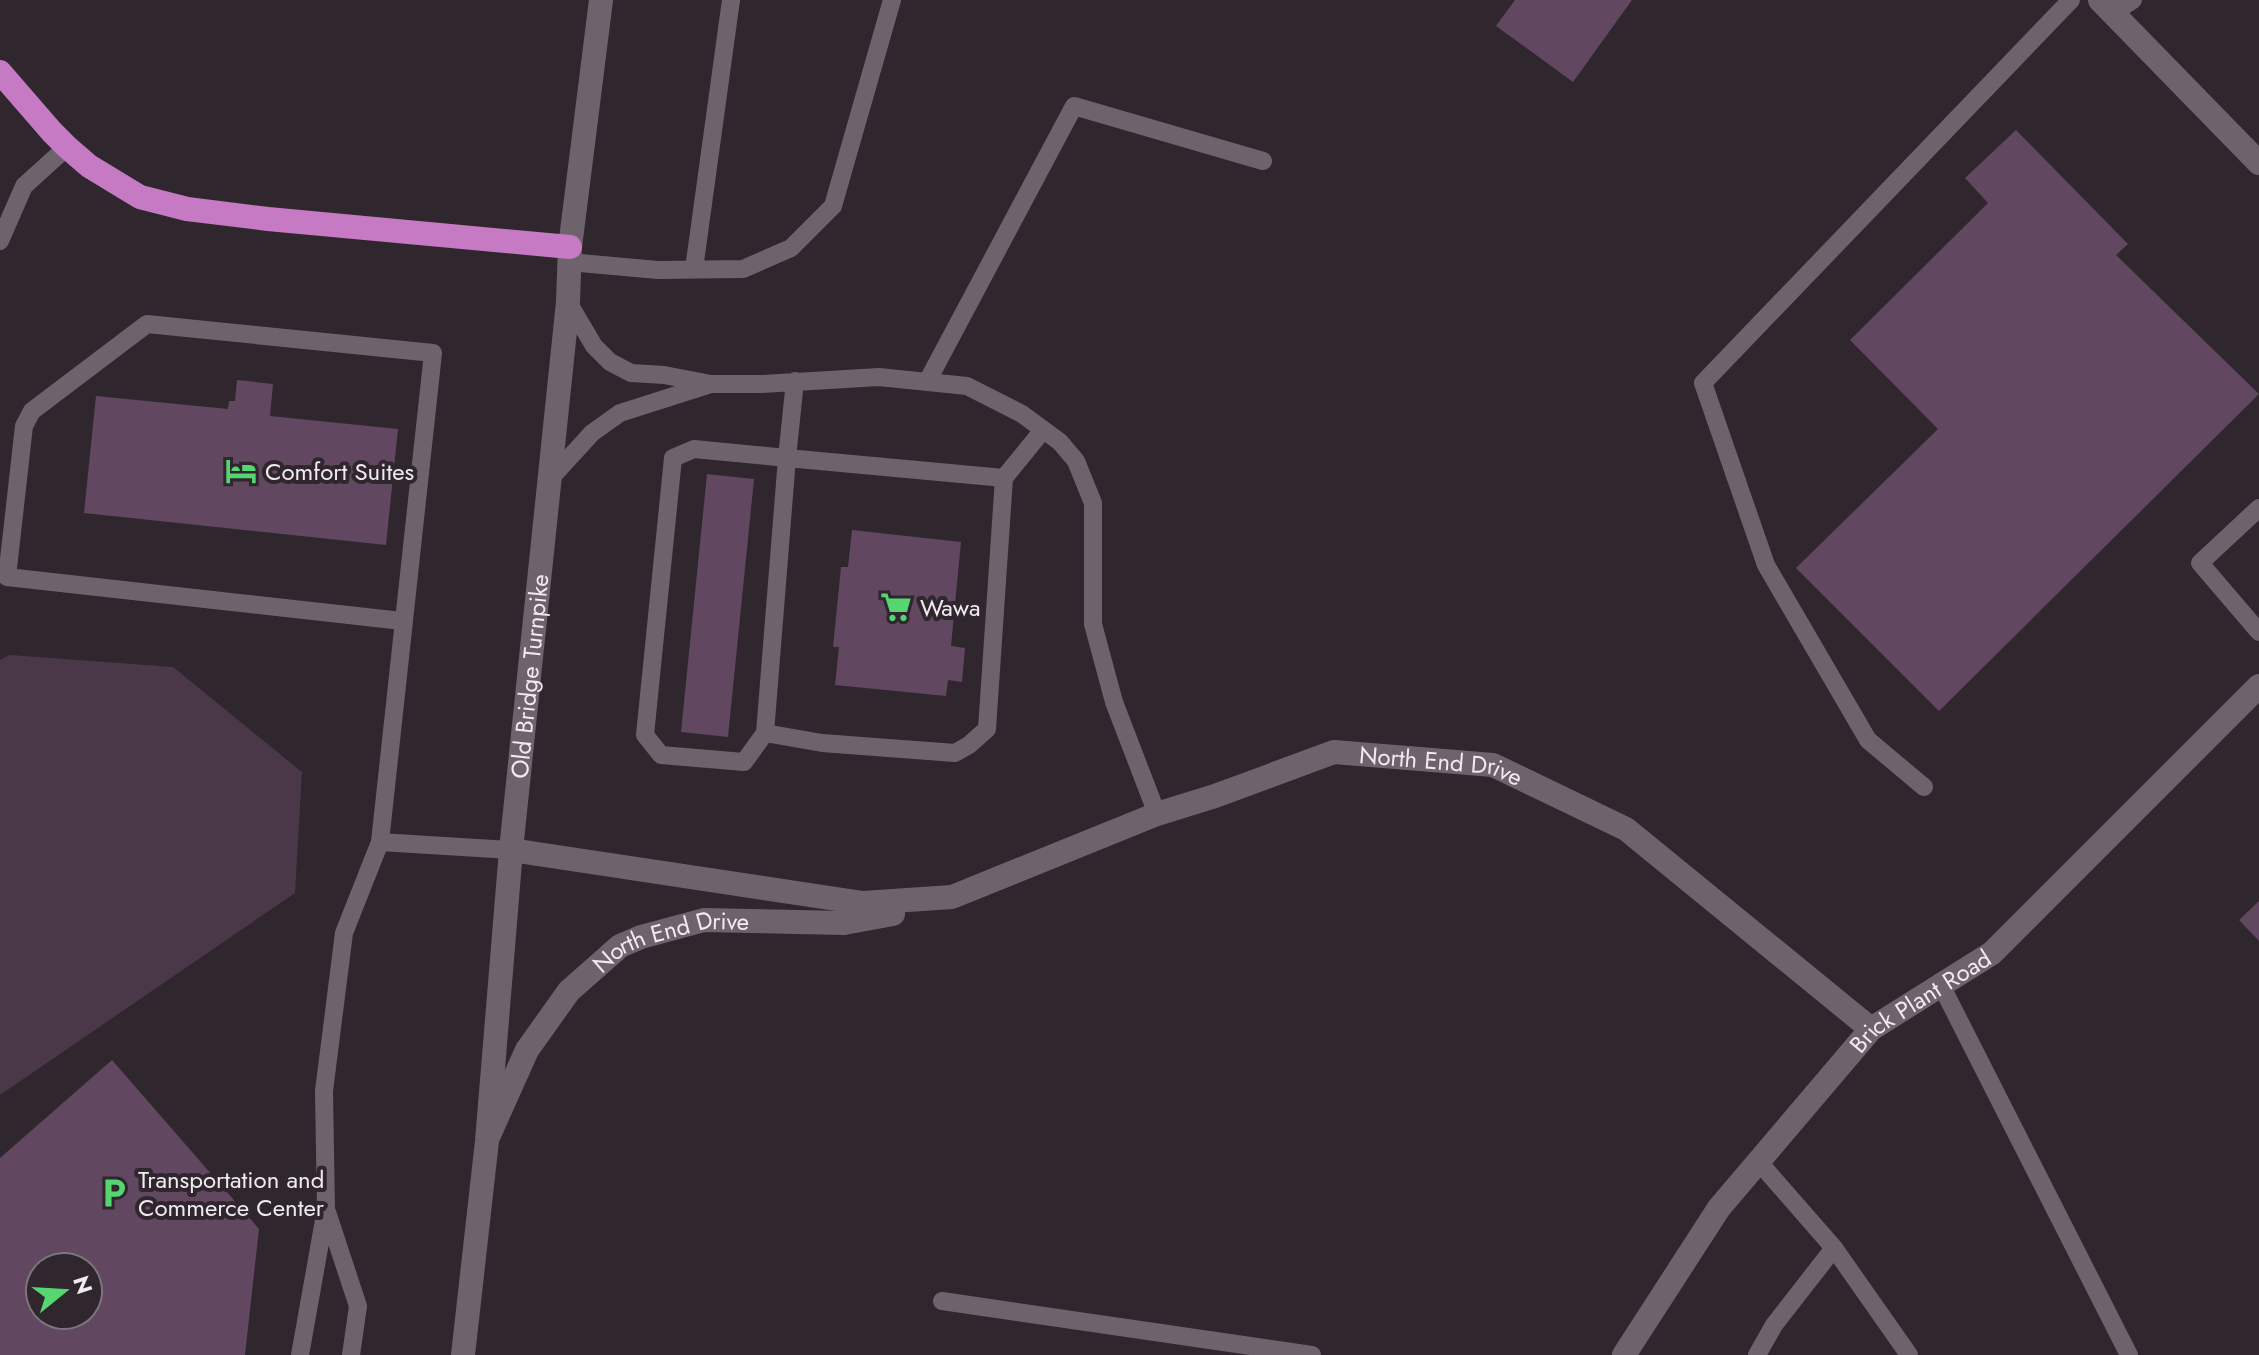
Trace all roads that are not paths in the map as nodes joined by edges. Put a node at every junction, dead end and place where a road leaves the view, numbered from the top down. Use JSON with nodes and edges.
{"nodes":[{"id":1,"x":601,"y":0,"type":"edge"},
{"id":2,"x":731,"y":0,"type":"edge"},
{"id":3,"x":892,"y":0,"type":"edge"},
{"id":4,"x":2071,"y":0,"type":"edge"},
{"id":5,"x":2115,"y":4,"type":"edge"},
{"id":6,"x":0,"y":72,"type":"edge"},
{"id":7,"x":67,"y":147,"type":"junction"},
{"id":8,"x":1263,"y":161,"type":"dead end"},
{"id":9,"x":2259,"y":163,"type":"edge"},
{"id":10,"x":0,"y":241,"type":"edge"},
{"id":11,"x":570,"y":255,"type":"junction"},
{"id":12,"x":694,"y":269,"type":"junction"},
{"id":13,"x":568,"y":302,"type":"junction"},
{"id":14,"x":795,"y":381,"type":"junction"},
{"id":15,"x":927,"y":382,"type":"junction"},
{"id":16,"x":711,"y":384,"type":"junction"},
{"id":17,"x":1043,"y":430,"type":"junction"},
{"id":18,"x":787,"y":458,"type":"junction"},
{"id":19,"x":1004,"y":478,"type":"junction"},
{"id":20,"x":549,"y":480,"type":"junction"},
{"id":21,"x":2259,"y":508,"type":"edge"},
{"id":22,"x":402,"y":621,"type":"junction"},
{"id":23,"x":2259,"y":632,"type":"edge"},
{"id":24,"x":2259,"y":686,"type":"edge"},
{"id":25,"x":765,"y":733,"type":"junction"},
{"id":26,"x":1924,"y":787,"type":"dead end"},
{"id":27,"x":1157,"y":814,"type":"junction"},
{"id":28,"x":380,"y":842,"type":"junction"},
{"id":29,"x":511,"y":850,"type":"junction"},
{"id":30,"x":952,"y":897,"type":"junction"},
{"id":31,"x":1941,"y":985,"type":"junction"},
{"id":32,"x":1871,"y":1029,"type":"junction"},
{"id":33,"x":487,"y":1141,"type":"junction"},
{"id":34,"x":1758,"y":1161,"type":"junction"},
{"id":35,"x":326,"y":1209,"type":"junction"},
{"id":36,"x":1834,"y":1248,"type":"junction"},
{"id":37,"x":942,"y":1301,"type":"dead end"},
{"id":38,"x":300,"y":1355,"type":"edge"},
{"id":39,"x":351,"y":1355,"type":"edge"},
{"id":40,"x":463,"y":1355,"type":"edge"},
{"id":41,"x":1312,"y":1355,"type":"edge"},
{"id":42,"x":1624,"y":1355,"type":"edge"},
{"id":43,"x":1757,"y":1355,"type":"edge"},
{"id":44,"x":1909,"y":1355,"type":"edge"},
{"id":45,"x":2129,"y":1355,"type":"edge"}],
"edges":[{"from":1,"to":11,"type":"street","name":"Old Bridge Turnpike"},
{"from":2,"to":12,"type":"lane"},
{"from":3,"to":12,"type":"lane"},
{"from":4,"to":26,"type":"lane"},
{"from":5,"to":9,"type":"street"},
{"from":6,"to":7,"type":"highway"},
{"from":7,"to":10,"type":"lane"},
{"from":7,"to":11,"type":"highway"},
{"from":8,"to":15,"type":"lane"},
{"from":11,"to":12,"type":"lane"},
{"from":11,"to":13,"type":"street","name":"Old Bridge Turnpike"},
{"from":13,"to":16,"type":"lane"},
{"from":13,"to":20,"type":"street","name":"Old Bridge Turnpike"},
{"from":14,"to":15,"type":"lane"},
{"from":14,"to":16,"type":"lane"},
{"from":14,"to":18,"type":"lane"},
{"from":15,"to":17,"type":"lane"},
{"from":16,"to":20,"type":"lane"},
{"from":17,"to":19,"type":"lane"},
{"from":17,"to":27,"type":"lane"},
{"from":18,"to":19,"type":"lane"},
{"from":18,"to":25,"type":"lane"},
{"from":18,"to":25,"type":"lane"},
{"from":19,"to":25,"type":"lane"},
{"from":20,"to":29,"type":"street","name":"Old Bridge Turnpike"},
{"from":21,"to":23,"type":"lane"},
{"from":22,"to":22,"type":"lane"},
{"from":22,"to":28,"type":"lane"},
{"from":24,"to":31,"type":"street","name":"Brick Plant Road"},
{"from":27,"to":30,"type":"street","name":"North End Drive"},
{"from":27,"to":32,"type":"street","name":"North End Drive"},
{"from":28,"to":29,"type":"lane"},
{"from":28,"to":35,"type":"lane"},
{"from":29,"to":30,"type":"street","name":"North End Drive"},
{"from":29,"to":33,"type":"street","name":"Old Bridge Turnpike"},
{"from":30,"to":33,"type":"street","name":"North End Drive"},
{"from":31,"to":32,"type":"street","name":"Brick Plant Road"},
{"from":31,"to":45,"type":"lane"},
{"from":32,"to":34,"type":"street","name":"Brick Plant Road"},
{"from":33,"to":40,"type":"street","name":"Old Bridge Turnpike"},
{"from":34,"to":36,"type":"lane"},
{"from":34,"to":42,"type":"street","name":"Brick Plant Road"},
{"from":35,"to":38,"type":"lane"},
{"from":35,"to":39,"type":"lane"},
{"from":36,"to":43,"type":"lane"},
{"from":36,"to":44,"type":"lane"},
{"from":37,"to":41,"type":"lane"}]}
